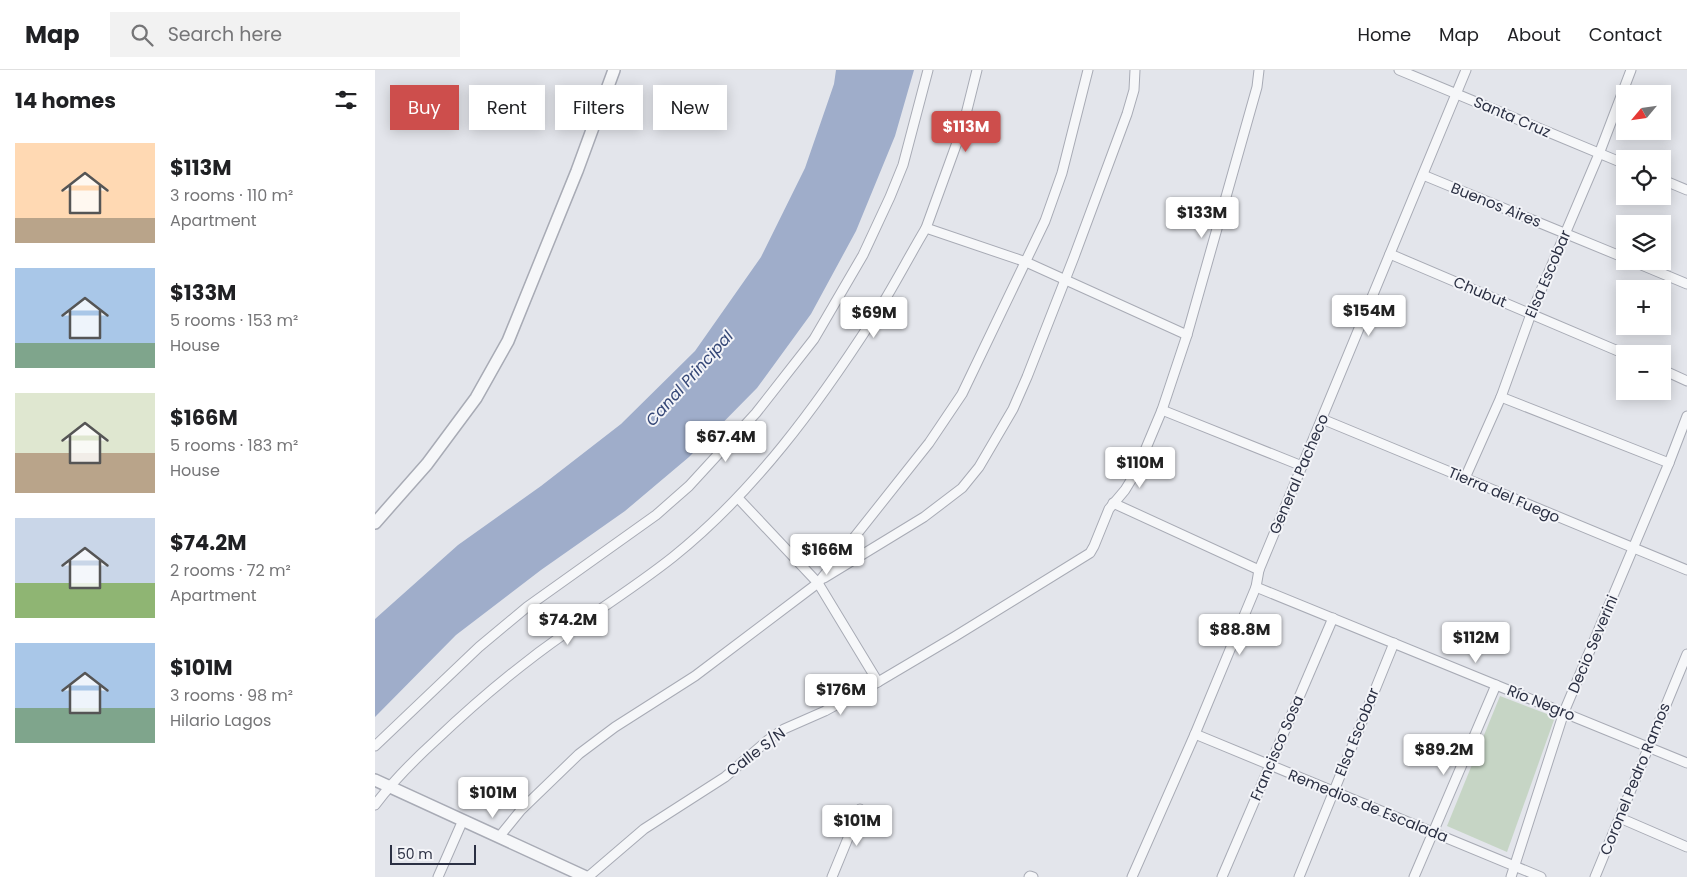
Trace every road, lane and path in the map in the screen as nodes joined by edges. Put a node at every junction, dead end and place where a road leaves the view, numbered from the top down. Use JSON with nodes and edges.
{"nodes":[{"id":1,"x":614,"y":70,"type":"edge"},
{"id":2,"x":928,"y":70,"type":"edge"},
{"id":3,"x":977,"y":70,"type":"edge"},
{"id":4,"x":1088,"y":70,"type":"edge"},
{"id":5,"x":1135,"y":70,"type":"edge"},
{"id":6,"x":1259,"y":70,"type":"edge"},
{"id":7,"x":1399,"y":70,"type":"edge"},
{"id":8,"x":1466,"y":70,"type":"edge"},
{"id":9,"x":1628,"y":71,"type":"edge"},
{"id":10,"x":1456,"y":94,"type":"junction"},
{"id":11,"x":1599,"y":154,"type":"junction"},
{"id":12,"x":1616,"y":161,"type":"edge"},
{"id":13,"x":1423,"y":175,"type":"junction"},
{"id":14,"x":1687,"y":180,"type":"edge"},
{"id":15,"x":1671,"y":183,"type":"edge"},
{"id":16,"x":1685,"y":189,"type":"edge"},
{"id":17,"x":926,"y":228,"type":"junction"},
{"id":18,"x":1565,"y":234,"type":"junction"},
{"id":19,"x":1390,"y":254,"type":"junction"},
{"id":20,"x":1616,"y":254,"type":"edge"},
{"id":21,"x":1026,"y":262,"type":"junction"},
{"id":22,"x":1654,"y":270,"type":"edge"},
{"id":23,"x":1065,"y":279,"type":"junction"},
{"id":24,"x":1687,"y":284,"type":"edge"},
{"id":25,"x":1531,"y":314,"type":"junction"},
{"id":26,"x":1187,"y":335,"type":"junction"},
{"id":27,"x":1616,"y":350,"type":"edge"},
{"id":28,"x":1671,"y":374,"type":"edge"},
{"id":29,"x":1687,"y":381,"type":"edge"},
{"id":30,"x":1501,"y":397,"type":"junction"},
{"id":31,"x":1162,"y":410,"type":"junction"},
{"id":32,"x":1687,"y":416,"type":"edge"},
{"id":33,"x":1322,"y":419,"type":"junction"},
{"id":34,"x":1669,"y":463,"type":"junction"},
{"id":35,"x":1301,"y":466,"type":"junction"},
{"id":36,"x":1465,"y":478,"type":"junction"},
{"id":37,"x":738,"y":498,"type":"junction"},
{"id":38,"x":1113,"y":503,"type":"junction"},
{"id":39,"x":375,"y":523,"type":"edge"},
{"id":40,"x":1633,"y":548,"type":"junction"},
{"id":41,"x":1259,"y":570,"type":"junction"},
{"id":42,"x":1687,"y":570,"type":"edge"},
{"id":43,"x":817,"y":582,"type":"junction"},
{"id":44,"x":1256,"y":587,"type":"junction"},
{"id":45,"x":1333,"y":618,"type":"junction"},
{"id":46,"x":1394,"y":643,"type":"junction"},
{"id":47,"x":1687,"y":654,"type":"edge"},
{"id":48,"x":878,"y":682,"type":"junction"},
{"id":49,"x":1496,"y":685,"type":"junction"},
{"id":50,"x":1564,"y":712,"type":"junction"},
{"id":51,"x":1195,"y":734,"type":"junction"},
{"id":52,"x":375,"y":746,"type":"edge"},
{"id":53,"x":1648,"y":747,"type":"junction"},
{"id":54,"x":1687,"y":763,"type":"edge"},
{"id":55,"x":1270,"y":765,"type":"junction"},
{"id":56,"x":375,"y":780,"type":"edge"},
{"id":57,"x":389,"y":786,"type":"junction"},
{"id":58,"x":1333,"y":791,"type":"junction"},
{"id":59,"x":375,"y":805,"type":"edge"},
{"id":60,"x":860,"y":809,"type":"dead end"},
{"id":61,"x":1619,"y":818,"type":"junction"},
{"id":62,"x":463,"y":820,"type":"junction"},
{"id":63,"x":1433,"y":832,"type":"junction"},
{"id":64,"x":499,"y":837,"type":"junction"},
{"id":65,"x":1687,"y":847,"type":"edge"},
{"id":66,"x":1515,"y":866,"type":"junction"},
{"id":67,"x":438,"y":877,"type":"edge"},
{"id":68,"x":587,"y":877,"type":"edge"},
{"id":69,"x":832,"y":877,"type":"edge"},
{"id":70,"x":1132,"y":877,"type":"edge"},
{"id":71,"x":1222,"y":877,"type":"edge"},
{"id":72,"x":1299,"y":877,"type":"edge"},
{"id":73,"x":1414,"y":877,"type":"edge"},
{"id":74,"x":1511,"y":877,"type":"edge"},
{"id":75,"x":1541,"y":877,"type":"edge"},
{"id":76,"x":1595,"y":877,"type":"edge"}],
"edges":[{"from":1,"to":39,"type":"street"},
{"from":2,"to":52,"type":"street"},
{"from":3,"to":17,"type":"street"},
{"from":4,"to":21,"type":"street"},
{"from":5,"to":23,"type":"street"},
{"from":6,"to":26,"type":"street"},
{"from":7,"to":10,"type":"street","name":"Santa Cruz"},
{"from":8,"to":10,"type":"street","name":"General Pacheco"},
{"from":9,"to":11,"type":"street","name":"Elsa Escobar"},
{"from":10,"to":11,"type":"street","name":"Santa Cruz"},
{"from":10,"to":13,"type":"street","name":"General Pacheco"},
{"from":11,"to":12,"type":"street","name":"Santa Cruz"},
{"from":11,"to":18,"type":"street","name":"Elsa Escobar"},
{"from":13,"to":18,"type":"street","name":"Buenos Aires"},
{"from":13,"to":19,"type":"street","name":"General Pacheco"},
{"from":14,"to":16,"type":"street"},
{"from":15,"to":16,"type":"street"},
{"from":17,"to":21,"type":"street"},
{"from":17,"to":37,"type":"street"},
{"from":18,"to":20,"type":"street","name":"Buenos Aires"},
{"from":18,"to":25,"type":"street","name":"Elsa Escobar"},
{"from":19,"to":25,"type":"street","name":"Chubut"},
{"from":19,"to":33,"type":"street","name":"General Pacheco"},
{"from":21,"to":23,"type":"street"},
{"from":21,"to":43,"type":"street"},
{"from":22,"to":24,"type":"street"},
{"from":23,"to":26,"type":"street"},
{"from":23,"to":43,"type":"street"},
{"from":25,"to":27,"type":"street","name":"Chubut"},
{"from":25,"to":30,"type":"street","name":"Elsa Escobar"},
{"from":26,"to":31,"type":"street"},
{"from":28,"to":29,"type":"street"},
{"from":30,"to":34,"type":"street"},
{"from":30,"to":36,"type":"street","name":"Elsa Escobar"},
{"from":31,"to":35,"type":"street"},
{"from":31,"to":38,"type":"street"},
{"from":32,"to":34,"type":"street","name":"Decio Severini"},
{"from":33,"to":35,"type":"street","name":"General Pacheco"},
{"from":33,"to":36,"type":"street","name":"Tierra del Fuego"},
{"from":34,"to":40,"type":"street","name":"Decio Severini"},
{"from":35,"to":41,"type":"street","name":"General Pacheco"},
{"from":36,"to":40,"type":"street","name":"Tierra del Fuego"},
{"from":37,"to":43,"type":"street"},
{"from":37,"to":57,"type":"street"},
{"from":38,"to":41,"type":"street"},
{"from":38,"to":48,"type":"street","name":"Calle S/N"},
{"from":40,"to":42,"type":"street","name":"Tierra del Fuego"},
{"from":40,"to":50,"type":"street","name":"Decio Severini"},
{"from":41,"to":44,"type":"street","name":"General Pacheco"},
{"from":43,"to":48,"type":"street"},
{"from":43,"to":64,"type":"street"},
{"from":44,"to":45,"type":"street","name":"Río Negro"},
{"from":44,"to":51,"type":"street","name":"General Pacheco"},
{"from":45,"to":46,"type":"street","name":"Río Negro"},
{"from":45,"to":55,"type":"street","name":"Francisco Sosa"},
{"from":46,"to":49,"type":"street","name":"Río Negro"},
{"from":46,"to":58,"type":"street","name":"Elsa Escobar"},
{"from":47,"to":53,"type":"street","name":"Coronel Pedro Ramos"},
{"from":48,"to":68,"type":"street","name":"Calle S/N"},
{"from":49,"to":50,"type":"street","name":"Río Negro"},
{"from":49,"to":63,"type":"street"},
{"from":50,"to":53,"type":"street","name":"Río Negro"},
{"from":50,"to":66,"type":"street","name":"Decio Severini"},
{"from":51,"to":55,"type":"street","name":"Remedios de Escalada"},
{"from":51,"to":70,"type":"street","name":"General Pacheco"},
{"from":53,"to":54,"type":"street","name":"Río Negro"},
{"from":53,"to":61,"type":"street","name":"Coronel Pedro Ramos"},
{"from":55,"to":58,"type":"street","name":"Remedios de Escalada"},
{"from":55,"to":71,"type":"street","name":"Francisco Sosa"},
{"from":56,"to":57,"type":"street"},
{"from":57,"to":59,"type":"street"},
{"from":57,"to":62,"type":"street"},
{"from":58,"to":63,"type":"street","name":"Remedios de Escalada"},
{"from":58,"to":72,"type":"street","name":"Elsa Escobar"},
{"from":60,"to":69,"type":"street"},
{"from":61,"to":65,"type":"street"},
{"from":61,"to":76,"type":"street","name":"Coronel Pedro Ramos"},
{"from":62,"to":64,"type":"street"},
{"from":62,"to":67,"type":"street"},
{"from":63,"to":66,"type":"street","name":"Remedios de Escalada"},
{"from":63,"to":73,"type":"street"},
{"from":64,"to":68,"type":"street"},
{"from":66,"to":74,"type":"street","name":"Decio Severini"},
{"from":66,"to":75,"type":"street","name":"Remedios de Escalada"}]}
